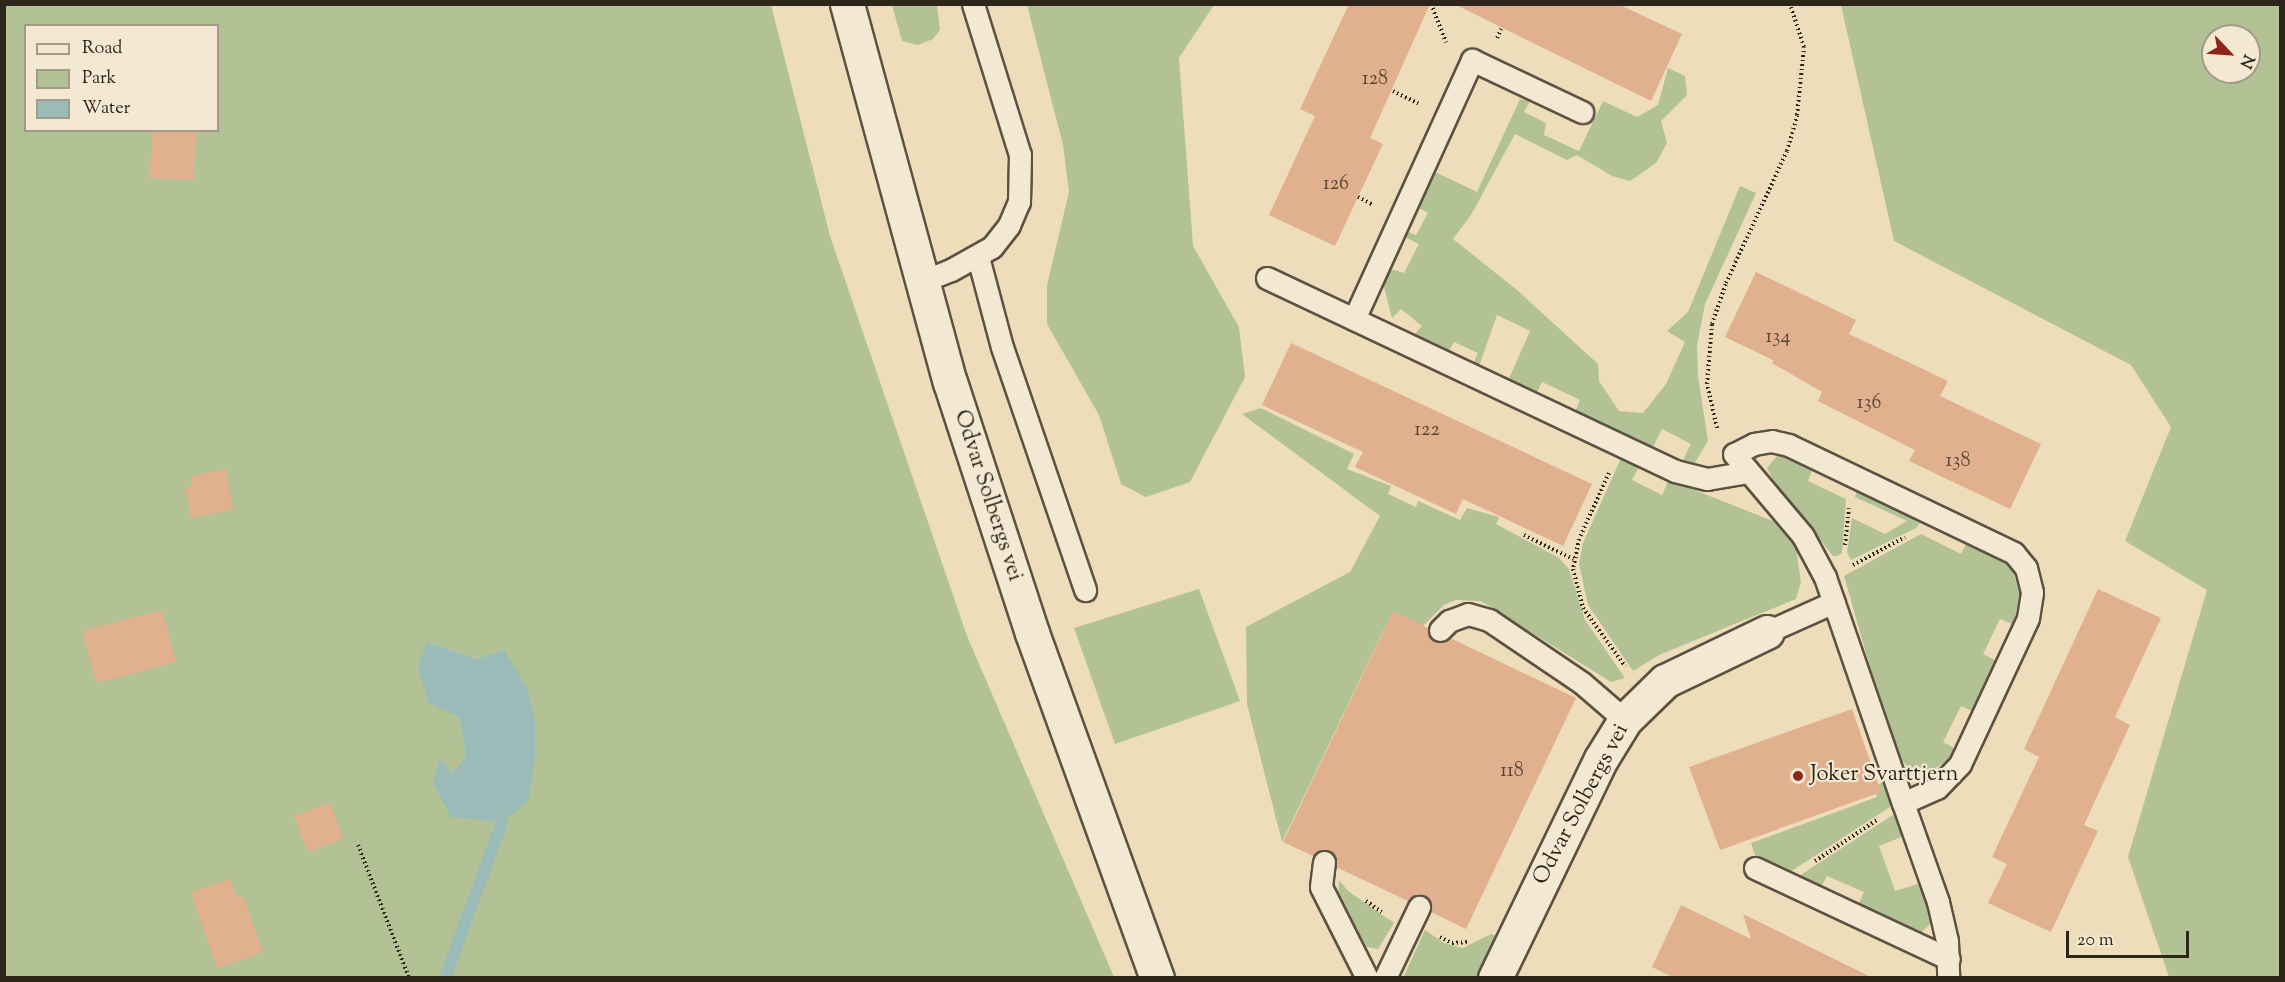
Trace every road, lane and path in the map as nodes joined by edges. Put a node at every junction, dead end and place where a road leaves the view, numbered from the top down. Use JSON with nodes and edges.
{"nodes":[{"id":1,"x":847,"y":4,"type":"edge"},
{"id":2,"x":973,"y":4,"type":"edge"},
{"id":3,"x":1431,"y":4,"type":"edge"},
{"id":4,"x":1790,"y":4,"type":"edge"},
{"id":5,"x":1437,"y":24,"type":"dead end"},
{"id":6,"x":1582,"y":112,"type":"dead end"},
{"id":7,"x":978,"y":257,"type":"junction"},
{"id":8,"x":1267,"y":278,"type":"dead end"},
{"id":9,"x":921,"y":282,"type":"junction"},
{"id":10,"x":1354,"y":319,"type":"junction"},
{"id":11,"x":1621,"y":446,"type":"junction"},
{"id":12,"x":1734,"y":454,"type":"junction"},
{"id":13,"x":1748,"y":472,"type":"junction"},
{"id":14,"x":1858,"y":478,"type":"junction"},
{"id":15,"x":1928,"y":512,"type":"junction"},
{"id":16,"x":1524,"y":535,"type":"dead end"},
{"id":17,"x":1573,"y":559,"type":"junction"},
{"id":18,"x":1834,"y":573,"type":"junction"},
{"id":19,"x":1085,"y":590,"type":"dead end"},
{"id":20,"x":1834,"y":602,"type":"junction"},
{"id":21,"x":1440,"y":630,"type":"dead end"},
{"id":22,"x":1767,"y":632,"type":"joint"},
{"id":23,"x":1647,"y":695,"type":"junction"},
{"id":24,"x":1625,"y":720,"type":"junction"},
{"id":25,"x":1903,"y":803,"type":"junction"},
{"id":26,"x":358,"y":845,"type":"dead end"},
{"id":27,"x":1324,"y":862,"type":"dead end"},
{"id":28,"x":1755,"y":868,"type":"dead end"},
{"id":29,"x":1784,"y":881,"type":"junction"},
{"id":30,"x":1417,"y":911,"type":"joint"},
{"id":31,"x":1518,"y":930,"type":"junction"},
{"id":32,"x":1948,"y":968,"type":"edge"},
{"id":33,"x":409,"y":978,"type":"edge"},
{"id":34,"x":1157,"y":978,"type":"edge"},
{"id":35,"x":1367,"y":978,"type":"edge"},
{"id":36,"x":1385,"y":978,"type":"edge"},
{"id":37,"x":1495,"y":978,"type":"edge"}],
"edges":[{"from":1,"to":9,"type":"street","name":"Odvar Solbergs vei"},
{"from":2,"to":7,"type":"lane"},
{"from":3,"to":5,"type":"path"},
{"from":4,"to":12,"type":"path"},
{"from":6,"to":10,"type":"lane"},
{"from":7,"to":9,"type":"lane"},
{"from":7,"to":19,"type":"lane"},
{"from":8,"to":10,"type":"lane"},
{"from":9,"to":34,"type":"street","name":"Odvar Solbergs vei"},
{"from":10,"to":11,"type":"lane"},
{"from":11,"to":13,"type":"lane"},
{"from":11,"to":17,"type":"path"},
{"from":12,"to":13,"type":"lane"},
{"from":12,"to":14,"type":"lane"},
{"from":13,"to":18,"type":"lane"},
{"from":14,"to":15,"type":"lane"},
{"from":14,"to":18,"type":"path"},
{"from":15,"to":18,"type":"path"},
{"from":15,"to":25,"type":"lane"},
{"from":16,"to":17,"type":"path"},
{"from":17,"to":23,"type":"path"},
{"from":18,"to":20,"type":"lane"},
{"from":20,"to":22,"type":"lane"},
{"from":20,"to":25,"type":"lane"},
{"from":21,"to":24,"type":"lane"},
{"from":22,"to":23,"type":"street","name":"Odvar Solbergs vei"},
{"from":23,"to":24,"type":"street","name":"Odvar Solbergs vei"},
{"from":24,"to":31,"type":"street","name":"Odvar Solbergs vei"},
{"from":25,"to":29,"type":"path"},
{"from":25,"to":32,"type":"lane"},
{"from":26,"to":33,"type":"path"},
{"from":27,"to":35,"type":"lane"},
{"from":28,"to":29,"type":"lane"},
{"from":29,"to":32,"type":"lane"},
{"from":30,"to":31,"type":"path"},
{"from":30,"to":36,"type":"lane"},
{"from":31,"to":37,"type":"street","name":"Odvar Solbergs vei"}]}
